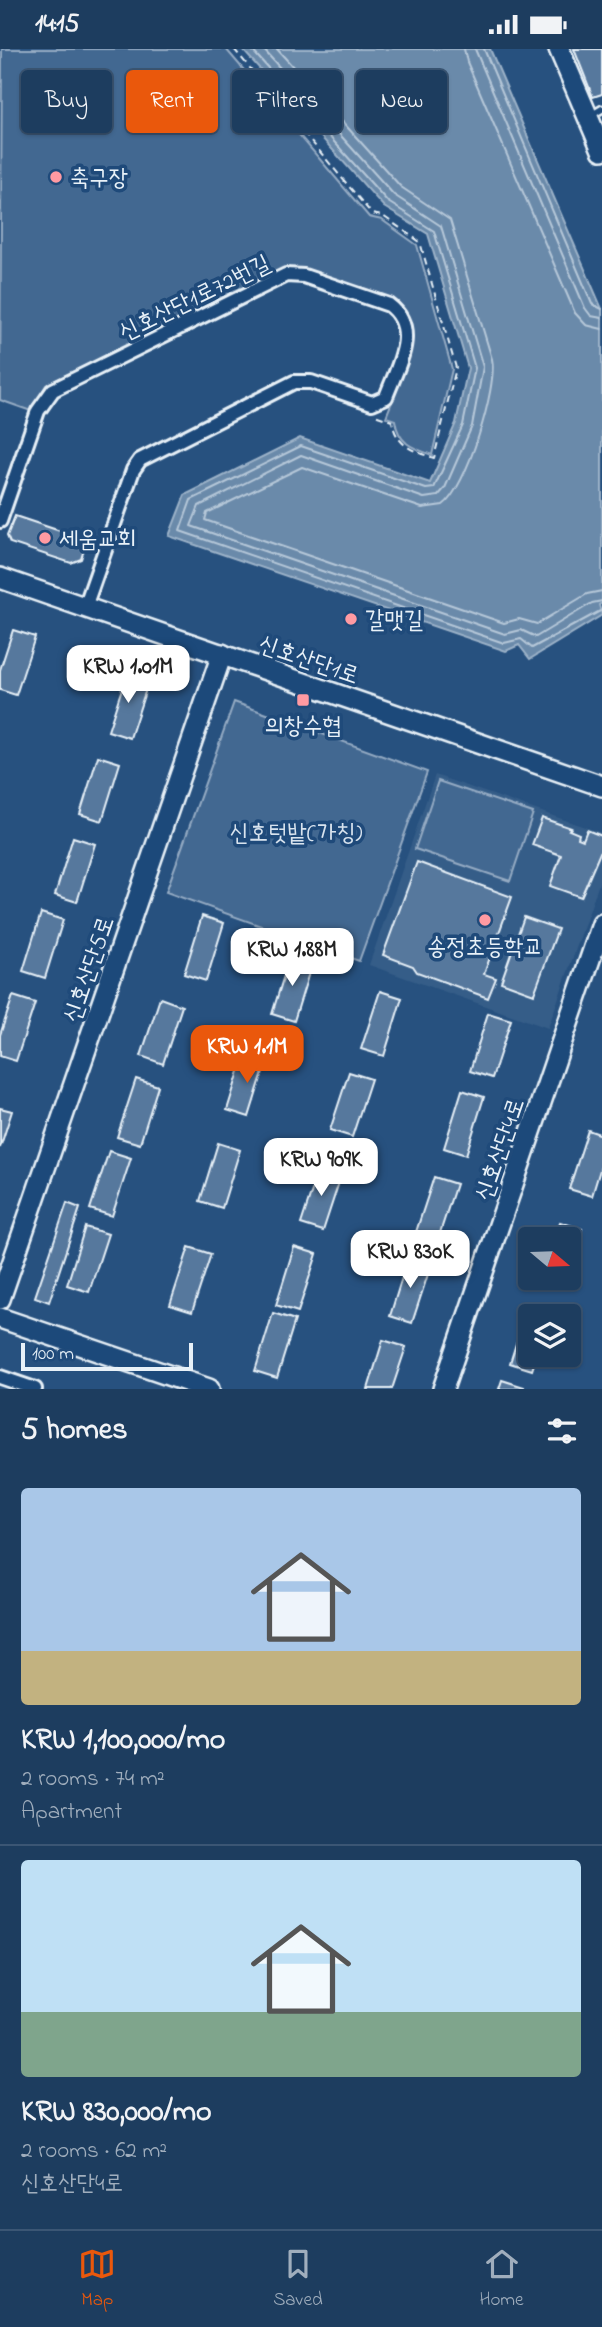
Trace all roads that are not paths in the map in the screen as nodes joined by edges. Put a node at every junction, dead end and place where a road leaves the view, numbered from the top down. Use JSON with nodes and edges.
{"nodes":[{"id":1,"x":559,"y":49,"type":"edge"},
{"id":2,"x":595,"y":113,"type":"edge"},
{"id":3,"x":602,"y":150,"type":"edge"},
{"id":4,"x":0,"y":521,"type":"edge"},
{"id":5,"x":0,"y":578,"type":"edge"},
{"id":6,"x":85,"y":607,"type":"junction"},
{"id":7,"x":222,"y":654,"type":"junction"},
{"id":8,"x":602,"y":786,"type":"edge"},
{"id":9,"x":602,"y":924,"type":"edge"},
{"id":10,"x":0,"y":1299,"type":"edge"},
{"id":11,"x":0,"y":1318,"type":"edge"},
{"id":12,"x":0,"y":1377,"type":"edge"},
{"id":13,"x":35,"y":1389,"type":"edge"},
{"id":14,"x":209,"y":1389,"type":"edge"},
{"id":15,"x":443,"y":1389,"type":"edge"}],
"edges":[{"from":1,"to":2,"type":"main road"},
{"from":2,"to":3,"type":"main road"},
{"from":4,"to":6,"type":"street","name":"신호산단1로72번길"},
{"from":5,"to":6,"type":"main road","name":"신호산단1로"},
{"from":6,"to":7,"type":"main road","name":"신호산단1로"},
{"from":7,"to":8,"type":"main road","name":"신호산단1로"},
{"from":7,"to":10,"type":"main road","name":"신호산단5로"},
{"from":9,"to":15,"type":"main road","name":"신호산단4로"},
{"from":11,"to":14,"type":"main road"},
{"from":12,"to":13,"type":"street"}]}
